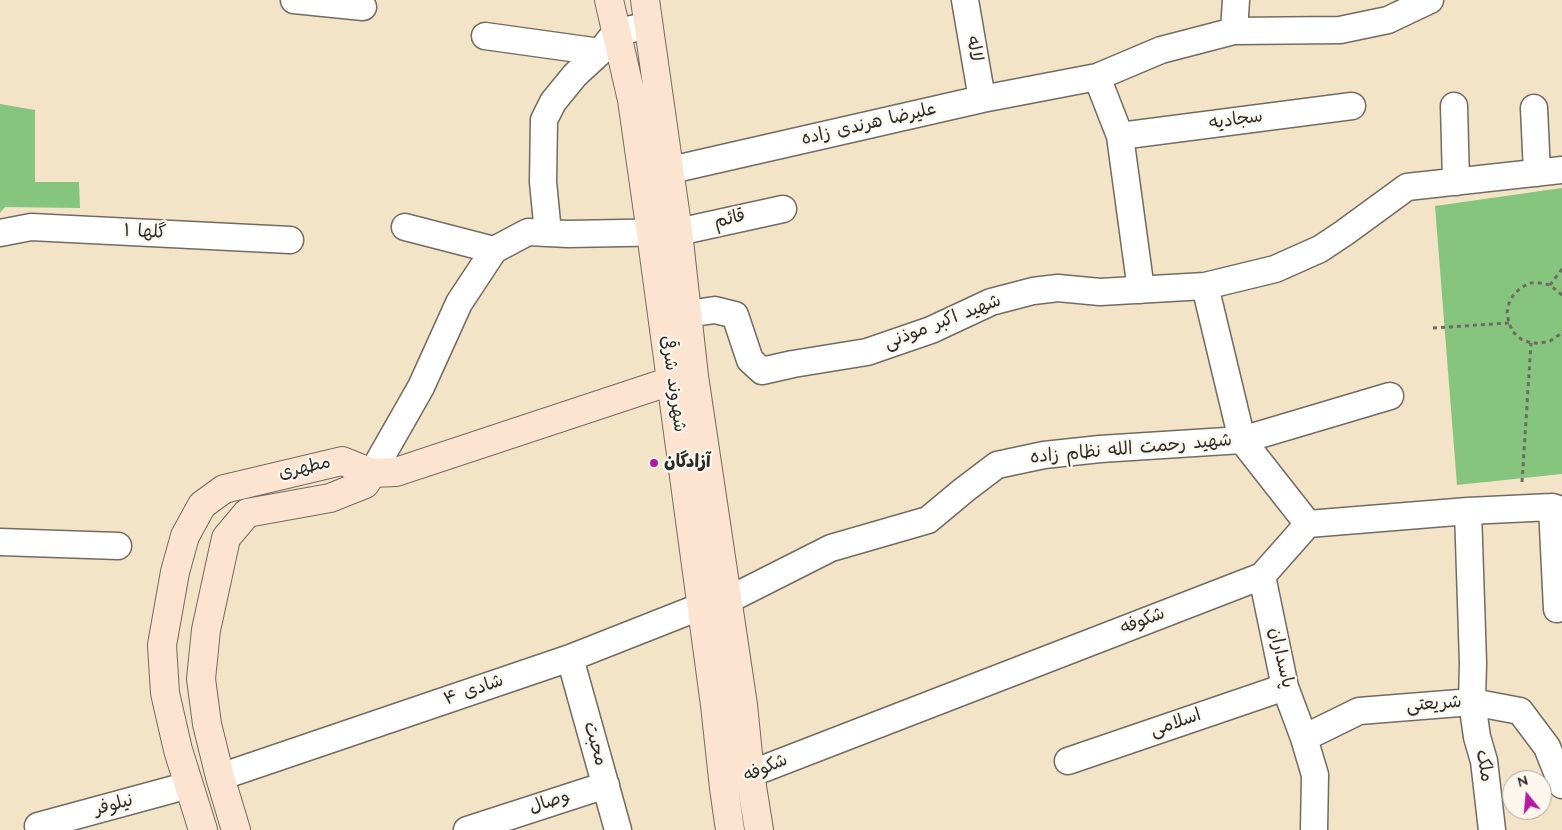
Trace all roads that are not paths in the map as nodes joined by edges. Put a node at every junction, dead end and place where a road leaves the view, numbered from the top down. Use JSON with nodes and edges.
{"nodes":[{"id":1,"x":294,"y":0,"type":"edge"},
{"id":2,"x":609,"y":0,"type":"edge"},
{"id":3,"x":965,"y":0,"type":"edge"},
{"id":4,"x":1236,"y":0,"type":"edge"},
{"id":5,"x":1428,"y":0,"type":"edge"},
{"id":6,"x":363,"y":7,"type":"dead end"},
{"id":7,"x":646,"y":13,"type":"edge"},
{"id":8,"x":1234,"y":31,"type":"junction"},
{"id":9,"x":484,"y":36,"type":"dead end"},
{"id":10,"x":608,"y":42,"type":"junction"},
{"id":11,"x":1097,"y":77,"type":"junction"},
{"id":12,"x":982,"y":99,"type":"junction"},
{"id":13,"x":1352,"y":106,"type":"dead end"},
{"id":14,"x":1454,"y":106,"type":"dead end"},
{"id":15,"x":1534,"y":108,"type":"dead end"},
{"id":16,"x":1120,"y":136,"type":"junction"},
{"id":17,"x":1562,"y":170,"type":"edge"},
{"id":18,"x":669,"y":171,"type":"junction"},
{"id":19,"x":1536,"y":173,"type":"junction"},
{"id":20,"x":642,"y":176,"type":"junction"},
{"id":21,"x":1456,"y":182,"type":"junction"},
{"id":22,"x":783,"y":209,"type":"dead end"},
{"id":23,"x":405,"y":227,"type":"dead end"},
{"id":24,"x":664,"y":232,"type":"junction"},
{"id":25,"x":0,"y":233,"type":"edge"},
{"id":26,"x":548,"y":233,"type":"junction"},
{"id":27,"x":290,"y":240,"type":"dead end"},
{"id":28,"x":494,"y":250,"type":"junction"},
{"id":29,"x":1205,"y":286,"type":"junction"},
{"id":30,"x":1141,"y":290,"type":"junction"},
{"id":31,"x":675,"y":317,"type":"junction"},
{"id":32,"x":683,"y":378,"type":"junction"},
{"id":33,"x":1390,"y":396,"type":"dead end"},
{"id":34,"x":1242,"y":440,"type":"junction"},
{"id":35,"x":372,"y":473,"type":"junction"},
{"id":36,"x":1557,"y":508,"type":"edge"},
{"id":37,"x":1468,"y":511,"type":"junction"},
{"id":38,"x":1308,"y":524,"type":"junction"},
{"id":39,"x":0,"y":542,"type":"edge"},
{"id":40,"x":118,"y":546,"type":"dead end"},
{"id":41,"x":1262,"y":576,"type":"junction"},
{"id":42,"x":714,"y":603,"type":"junction"},
{"id":43,"x":1557,"y":609,"type":"dead end"},
{"id":44,"x":570,"y":658,"type":"junction"},
{"id":45,"x":1285,"y":687,"type":"junction"},
{"id":46,"x":1472,"y":702,"type":"junction"},
{"id":47,"x":1304,"y":738,"type":"junction"},
{"id":48,"x":1068,"y":761,"type":"dead end"},
{"id":49,"x":750,"y":774,"type":"junction"},
{"id":50,"x":220,"y":777,"type":"junction"},
{"id":51,"x":189,"y":785,"type":"junction"},
{"id":52,"x":606,"y":785,"type":"junction"},
{"id":53,"x":1562,"y":785,"type":"edge"},
{"id":54,"x":724,"y":788,"type":"junction"},
{"id":55,"x":38,"y":826,"type":"dead end"},
{"id":56,"x":203,"y":830,"type":"edge"},
{"id":57,"x":236,"y":830,"type":"edge"},
{"id":58,"x":467,"y":830,"type":"edge"},
{"id":59,"x":618,"y":830,"type":"edge"},
{"id":60,"x":730,"y":830,"type":"edge"},
{"id":61,"x":760,"y":830,"type":"edge"},
{"id":62,"x":1314,"y":830,"type":"edge"},
{"id":63,"x":1492,"y":830,"type":"edge"}],
"edges":[{"from":1,"to":6,"type":"street"},
{"from":2,"to":10,"type":"street","name":"شهروند شرقی"},
{"from":3,"to":12,"type":"street","name":"لاله"},
{"from":4,"to":8,"type":"street"},
{"from":5,"to":8,"type":"street","name":"علیرضا هرندی زاده"},
{"from":7,"to":10,"type":"street"},
{"from":7,"to":18,"type":"street","name":"شهروند شرقی"},
{"from":8,"to":11,"type":"street","name":"علیرضا هرندی زاده"},
{"from":9,"to":10,"type":"street"},
{"from":10,"to":20,"type":"street","name":"شهروند شرقی"},
{"from":10,"to":26,"type":"street"},
{"from":11,"to":12,"type":"street","name":"علیرضا هرندی زاده"},
{"from":11,"to":16,"type":"street"},
{"from":12,"to":18,"type":"street","name":"علیرضا هرندی زاده"},
{"from":13,"to":16,"type":"street","name":"سجادیه"},
{"from":14,"to":21,"type":"street"},
{"from":15,"to":19,"type":"street"},
{"from":16,"to":30,"type":"street"},
{"from":17,"to":19,"type":"street"},
{"from":18,"to":20,"type":"street","name":"علیرضا هرندی زاده"},
{"from":18,"to":24,"type":"street","name":"شهروند شرقی"},
{"from":19,"to":21,"type":"street"},
{"from":20,"to":24,"type":"street","name":"شهروند شرقی"},
{"from":21,"to":29,"type":"street"},
{"from":22,"to":24,"type":"street","name":"قائم"},
{"from":23,"to":28,"type":"street"},
{"from":24,"to":26,"type":"street","name":"قائم"},
{"from":24,"to":31,"type":"street","name":"شهروند شرقی"},
{"from":25,"to":27,"type":"street","name":"گلها ۱"},
{"from":26,"to":28,"type":"street","name":"قائم"},
{"from":28,"to":35,"type":"street"},
{"from":29,"to":30,"type":"street"},
{"from":29,"to":34,"type":"street"},
{"from":30,"to":31,"type":"street","name":"شهید اکبر موذنی"},
{"from":31,"to":32,"type":"street","name":"شهروند شرقی"},
{"from":32,"to":35,"type":"street"},
{"from":32,"to":42,"type":"street","name":"شهروند شرقی"},
{"from":33,"to":34,"type":"street","name":"شهید رحمت الله نظام زاده"},
{"from":34,"to":38,"type":"street"},
{"from":34,"to":42,"type":"street","name":"شهید رحمت الله نظام زاده"},
{"from":35,"to":50,"type":"street","name":"مطهری"},
{"from":35,"to":51,"type":"street","name":"مطهری"},
{"from":36,"to":37,"type":"street"},
{"from":36,"to":43,"type":"street"},
{"from":37,"to":38,"type":"street"},
{"from":37,"to":46,"type":"street","name":"شریعتی"},
{"from":38,"to":41,"type":"street","name":"شکوفه"},
{"from":39,"to":40,"type":"street"},
{"from":41,"to":45,"type":"street","name":"پاسداران"},
{"from":41,"to":49,"type":"street","name":"شکوفه"},
{"from":42,"to":44,"type":"street","name":"شادی ۴"},
{"from":42,"to":49,"type":"street","name":"شهروند شرقی"},
{"from":42,"to":54,"type":"street","name":"شهروند شرقی"},
{"from":44,"to":50,"type":"street","name":"شادی ۴"},
{"from":44,"to":52,"type":"street","name":"محبت"},
{"from":45,"to":47,"type":"street","name":"پاسداران"},
{"from":45,"to":48,"type":"street","name":"اسلامی"},
{"from":46,"to":47,"type":"street","name":"شریعتی"},
{"from":46,"to":53,"type":"street"},
{"from":46,"to":63,"type":"street","name":"ملک"},
{"from":47,"to":62,"type":"street"},
{"from":49,"to":54,"type":"street","name":"شکوفه"},
{"from":49,"to":61,"type":"street","name":"شهروند شرقی"},
{"from":50,"to":51,"type":"street"},
{"from":50,"to":57,"type":"street","name":"مطهری"},
{"from":51,"to":55,"type":"street","name":"نیلوفر"},
{"from":51,"to":56,"type":"street","name":"مطهری"},
{"from":52,"to":58,"type":"street","name":"وصال"},
{"from":52,"to":59,"type":"street","name":"محبت"},
{"from":54,"to":60,"type":"street","name":"شهروند شرقی"}]}
